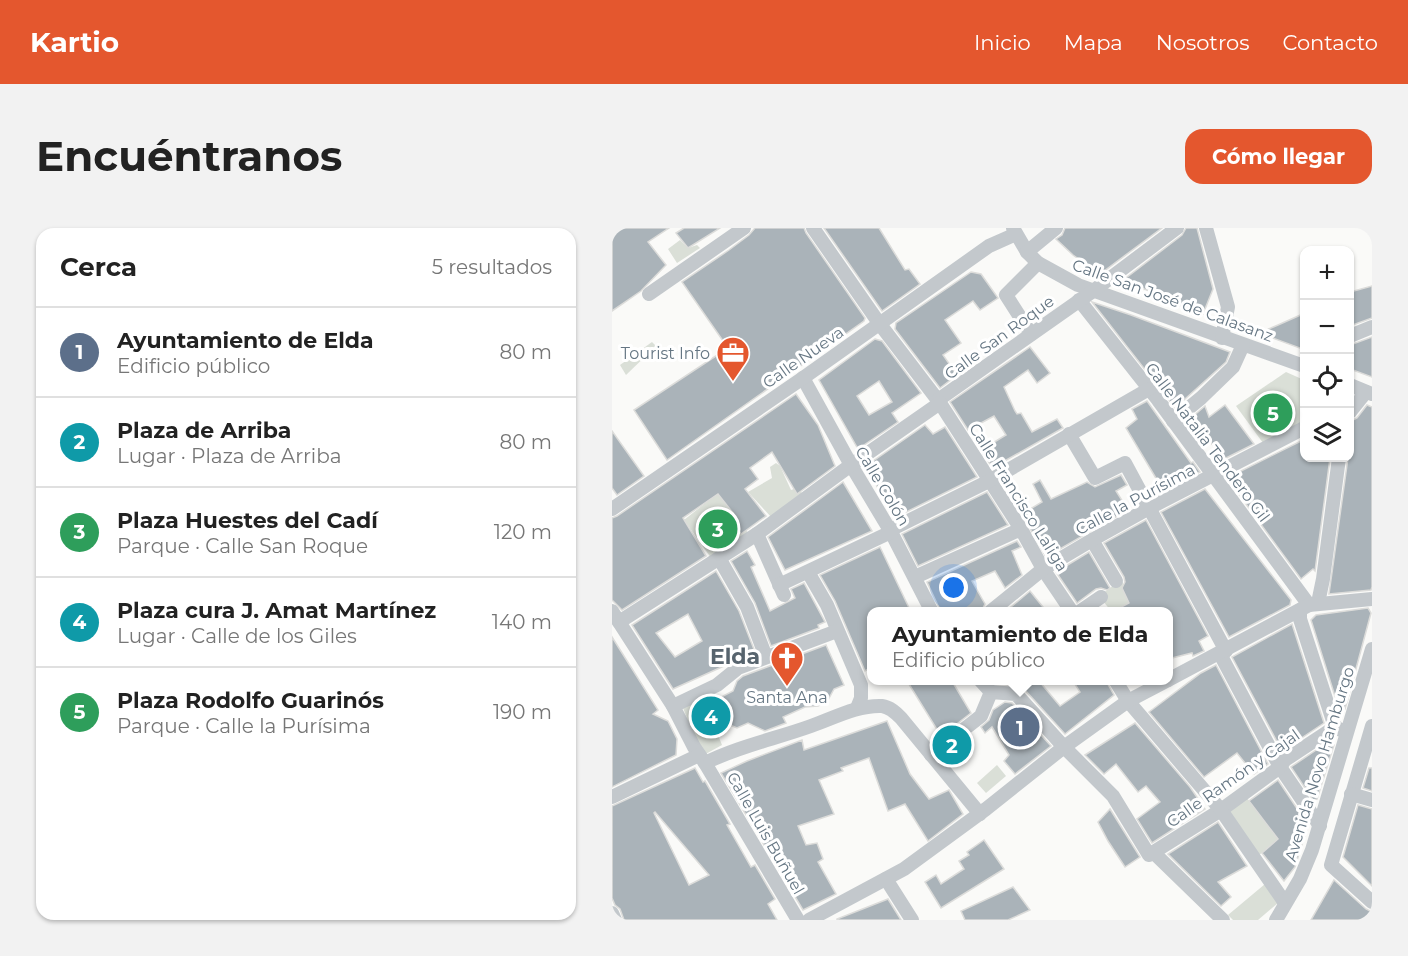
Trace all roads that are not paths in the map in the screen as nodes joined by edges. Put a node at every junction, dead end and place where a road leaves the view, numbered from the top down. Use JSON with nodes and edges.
{"nodes":[{"id":1,"x":744,"y":228,"type":"edge"},
{"id":2,"x":813,"y":228,"type":"edge"},
{"id":3,"x":1056,"y":228,"type":"edge"},
{"id":4,"x":1177,"y":228,"type":"edge"},
{"id":5,"x":1206,"y":228,"type":"edge"},
{"id":6,"x":1014,"y":231,"type":"edge"},
{"id":7,"x":1027,"y":252,"type":"junction"},
{"id":8,"x":1038,"y":263,"type":"junction"},
{"id":9,"x":1093,"y":291,"type":"junction"},
{"id":10,"x":650,"y":294,"type":"dead end"},
{"id":11,"x":1079,"y":300,"type":"junction"},
{"id":12,"x":879,"y":323,"type":"junction"},
{"id":13,"x":1372,"y":327,"type":"edge"},
{"id":14,"x":1031,"y":334,"type":"junction"},
{"id":15,"x":1354,"y":334,"type":"edge"},
{"id":16,"x":1222,"y":338,"type":"junction"},
{"id":17,"x":1243,"y":345,"type":"junction"},
{"id":18,"x":1303,"y":354,"type":"edge"},
{"id":19,"x":1288,"y":360,"type":"junction"},
{"id":20,"x":1300,"y":364,"type":"edge"},
{"id":21,"x":803,"y":378,"type":"junction"},
{"id":22,"x":1354,"y":387,"type":"edge"},
{"id":23,"x":1149,"y":389,"type":"junction"},
{"id":24,"x":1369,"y":393,"type":"edge"},
{"id":25,"x":939,"y":402,"type":"junction"},
{"id":26,"x":1354,"y":408,"type":"edge"},
{"id":27,"x":1173,"y":421,"type":"junction"},
{"id":28,"x":1300,"y":431,"type":"edge"},
{"id":29,"x":1069,"y":434,"type":"junction"},
{"id":30,"x":1338,"y":462,"type":"edge"},
{"id":31,"x":851,"y":465,"type":"junction"},
{"id":32,"x":1213,"y":476,"type":"junction"},
{"id":33,"x":990,"y":481,"type":"junction"},
{"id":34,"x":1150,"y":508,"type":"junction"},
{"id":35,"x":612,"y":509,"type":"edge"},
{"id":36,"x":1021,"y":529,"type":"junction"},
{"id":37,"x":891,"y":531,"type":"junction"},
{"id":38,"x":757,"y":534,"type":"junction"},
{"id":39,"x":1092,"y":540,"type":"junction"},
{"id":40,"x":719,"y":558,"type":"junction"},
{"id":41,"x":1043,"y":569,"type":"junction"},
{"id":42,"x":807,"y":572,"type":"junction"},
{"id":43,"x":915,"y":577,"type":"junction"},
{"id":44,"x":1116,"y":581,"type":"dead end"},
{"id":45,"x":1101,"y":597,"type":"dead end"},
{"id":46,"x":1372,"y":600,"type":"edge"},
{"id":47,"x":1309,"y":606,"type":"junction"},
{"id":48,"x":930,"y":607,"type":"edge"},
{"id":49,"x":996,"y":607,"type":"edge"},
{"id":50,"x":1069,"y":607,"type":"edge"},
{"id":51,"x":1086,"y":607,"type":"edge"},
{"id":52,"x":616,"y":616,"type":"edge"},
{"id":53,"x":837,"y":631,"type":"junction"},
{"id":54,"x":1372,"y":649,"type":"edge"},
{"id":55,"x":1223,"y":652,"type":"junction"},
{"id":56,"x":766,"y":657,"type":"junction"},
{"id":57,"x":1173,"y":677,"type":"edge"},
{"id":58,"x":866,"y":682,"type":"edge"},
{"id":59,"x":989,"y":685,"type":"edge"},
{"id":60,"x":1118,"y":685,"type":"edge"},
{"id":61,"x":1158,"y":685,"type":"edge"},
{"id":62,"x":1128,"y":701,"type":"junction"},
{"id":63,"x":673,"y":706,"type":"junction"},
{"id":64,"x":857,"y":708,"type":"junction"},
{"id":65,"x":1372,"y":726,"type":"edge"},
{"id":66,"x":1335,"y":727,"type":"junction"},
{"id":67,"x":1348,"y":734,"type":"junction"},
{"id":68,"x":1064,"y":747,"type":"junction"},
{"id":69,"x":931,"y":754,"type":"junction"},
{"id":70,"x":702,"y":759,"type":"junction"},
{"id":71,"x":1280,"y":767,"type":"junction"},
{"id":72,"x":1351,"y":794,"type":"junction"},
{"id":73,"x":612,"y":797,"type":"edge"},
{"id":74,"x":1372,"y":800,"type":"edge"},
{"id":75,"x":1221,"y":810,"type":"junction"},
{"id":76,"x":980,"y":814,"type":"junction"},
{"id":77,"x":1320,"y":826,"type":"junction"},
{"id":78,"x":1152,"y":854,"type":"junction"},
{"id":79,"x":886,"y":879,"type":"junction"},
{"id":80,"x":1372,"y":902,"type":"edge"},
{"id":81,"x":1285,"y":903,"type":"junction"},
{"id":82,"x":612,"y":914,"type":"edge"},
{"id":83,"x":615,"y":920,"type":"edge"},
{"id":84,"x":798,"y":920,"type":"edge"},
{"id":85,"x":809,"y":920,"type":"edge"},
{"id":86,"x":912,"y":920,"type":"edge"},
{"id":87,"x":1222,"y":920,"type":"edge"},
{"id":88,"x":1277,"y":920,"type":"edge"}],
"edges":[{"from":1,"to":10,"type":"street"},
{"from":2,"to":12,"type":"street","name":"Calle Francisco Laliga"},
{"from":3,"to":7,"type":"street"},
{"from":4,"to":9,"type":"street"},
{"from":5,"to":16,"type":"street"},
{"from":6,"to":7,"type":"street","name":"Calle San José de Calasanz"},
{"from":6,"to":12,"type":"street","name":"Calle Nueva"},
{"from":7,"to":8,"type":"street","name":"Calle San José de Calasanz"},
{"from":8,"to":9,"type":"street","name":"Calle San José de Calasanz"},
{"from":8,"to":14,"type":"street"},
{"from":9,"to":11,"type":"street","name":"Calle San Roque"},
{"from":9,"to":16,"type":"street","name":"Calle San José de Calasanz"},
{"from":11,"to":14,"type":"street","name":"Calle San Roque"},
{"from":11,"to":23,"type":"street","name":"Calle Natalia Tendero Gil"},
{"from":12,"to":21,"type":"street","name":"Calle Nueva"},
{"from":12,"to":25,"type":"street","name":"Calle Francisco Laliga"},
{"from":13,"to":15,"type":"street"},
{"from":14,"to":25,"type":"street","name":"Calle San Roque"},
{"from":16,"to":17,"type":"street","name":"Calle San José de Calasanz"},
{"from":17,"to":19,"type":"street","name":"Calle San José de Calasanz"},
{"from":17,"to":27,"type":"street"},
{"from":18,"to":19,"type":"street"},
{"from":19,"to":20,"type":"street","name":"Calle San José de Calasanz"},
{"from":21,"to":31,"type":"street","name":"Calle Colón"},
{"from":21,"to":35,"type":"street","name":"Calle Nueva"},
{"from":22,"to":24,"type":"street"},
{"from":23,"to":27,"type":"street","name":"Calle Natalia Tendero Gil"},
{"from":23,"to":29,"type":"street"},
{"from":24,"to":26,"type":"street"},
{"from":25,"to":31,"type":"street","name":"Calle San Roque"},
{"from":25,"to":33,"type":"street","name":"Calle Francisco Laliga"},
{"from":27,"to":32,"type":"street","name":"Calle Natalia Tendero Gil"},
{"from":28,"to":32,"type":"street","name":"Calle la Purísima"},
{"from":29,"to":33,"type":"street"},
{"from":29,"to":34,"type":"street"},
{"from":30,"to":47,"type":"street"},
{"from":31,"to":37,"type":"street","name":"Calle Colón"},
{"from":31,"to":38,"type":"street","name":"Calle San Roque"},
{"from":32,"to":34,"type":"street","name":"Calle la Purísima"},
{"from":32,"to":47,"type":"street","name":"Calle Natalia Tendero Gil"},
{"from":33,"to":36,"type":"street","name":"Calle Francisco Laliga"},
{"from":33,"to":37,"type":"street"},
{"from":34,"to":39,"type":"street","name":"Calle la Purísima"},
{"from":34,"to":55,"type":"street"},
{"from":36,"to":41,"type":"street","name":"Calle Francisco Laliga"},
{"from":36,"to":43,"type":"street"},
{"from":37,"to":42,"type":"street"},
{"from":37,"to":43,"type":"street","name":"Calle Colón"},
{"from":38,"to":40,"type":"street","name":"Calle San Roque"},
{"from":38,"to":42,"type":"street"},
{"from":39,"to":41,"type":"street","name":"Calle la Purísima"},
{"from":39,"to":44,"type":"street"},
{"from":40,"to":52,"type":"street","name":"Calle San Roque"},
{"from":40,"to":56,"type":"street"},
{"from":41,"to":49,"type":"street","name":"Calle la Purísima"},
{"from":41,"to":50,"type":"street","name":"Calle Francisco Laliga"},
{"from":42,"to":53,"type":"street"},
{"from":43,"to":48,"type":"street","name":"Calle Colón"},
{"from":45,"to":51,"type":"street"},
{"from":46,"to":47,"type":"street"},
{"from":47,"to":55,"type":"street"},
{"from":47,"to":66,"type":"street"},
{"from":52,"to":63,"type":"street","name":"Calle Luis Buñuel"},
{"from":53,"to":56,"type":"street"},
{"from":53,"to":58,"type":"street"},
{"from":54,"to":67,"type":"street","name":"Avenida Novo Hamburgo"},
{"from":55,"to":57,"type":"street"},
{"from":55,"to":71,"type":"street"},
{"from":56,"to":63,"type":"street"},
{"from":58,"to":64,"type":"street"},
{"from":59,"to":68,"type":"street"},
{"from":59,"to":69,"type":"street"},
{"from":60,"to":62,"type":"street"},
{"from":61,"to":62,"type":"street"},
{"from":62,"to":68,"type":"street"},
{"from":62,"to":75,"type":"street"},
{"from":63,"to":70,"type":"street","name":"Calle Luis Buñuel"},
{"from":64,"to":69,"type":"street"},
{"from":64,"to":70,"type":"street"},
{"from":65,"to":72,"type":"street"},
{"from":66,"to":67,"type":"street"},
{"from":66,"to":71,"type":"street","name":"Calle Ramón y Cajal"},
{"from":67,"to":77,"type":"street","name":"Avenida Novo Hamburgo"},
{"from":68,"to":76,"type":"street"},
{"from":68,"to":78,"type":"street"},
{"from":69,"to":76,"type":"street"},
{"from":70,"to":73,"type":"street"},
{"from":70,"to":84,"type":"street","name":"Calle Luis Buñuel"},
{"from":71,"to":75,"type":"street","name":"Calle Ramón y Cajal"},
{"from":71,"to":77,"type":"street"},
{"from":72,"to":74,"type":"street"},
{"from":72,"to":80,"type":"street"},
{"from":75,"to":78,"type":"street","name":"Calle Ramón y Cajal"},
{"from":75,"to":81,"type":"street"},
{"from":76,"to":79,"type":"street"},
{"from":77,"to":81,"type":"street","name":"Avenida Novo Hamburgo"},
{"from":78,"to":87,"type":"street"},
{"from":79,"to":85,"type":"street"},
{"from":79,"to":86,"type":"street"},
{"from":81,"to":88,"type":"street","name":"Avenida Novo Hamburgo"},
{"from":82,"to":83,"type":"street"}]}
